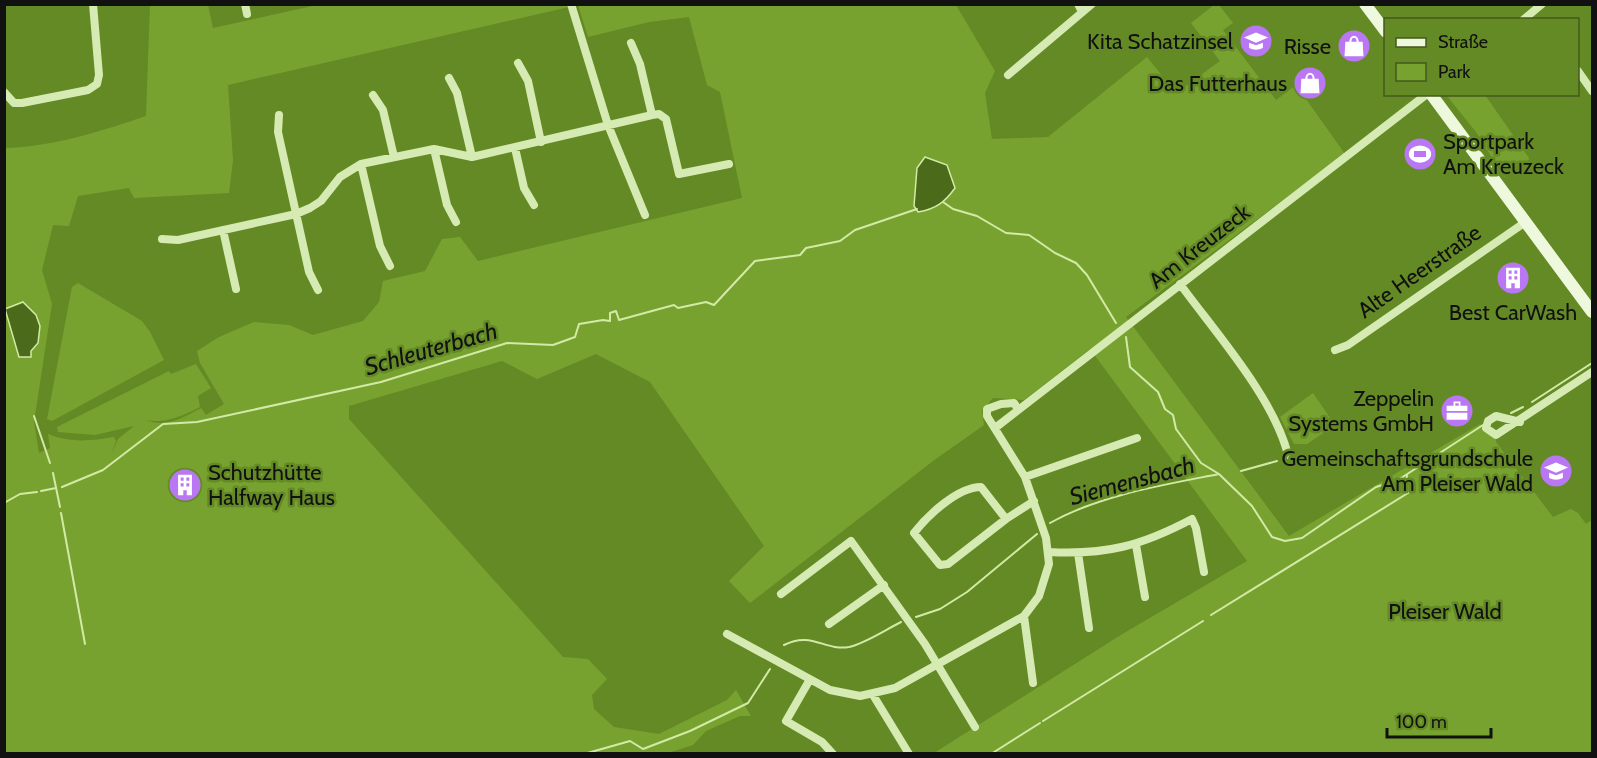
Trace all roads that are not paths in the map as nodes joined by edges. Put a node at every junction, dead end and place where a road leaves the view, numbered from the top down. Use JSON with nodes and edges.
{"nodes":[{"id":1,"x":93,"y":4,"type":"edge"},
{"id":2,"x":571,"y":4,"type":"edge"},
{"id":3,"x":1092,"y":4,"type":"edge"},
{"id":4,"x":1365,"y":4,"type":"edge"},
{"id":5,"x":1542,"y":4,"type":"edge"},
{"id":6,"x":1080,"y":8,"type":"edge"},
{"id":7,"x":1534,"y":11,"type":"junction"},
{"id":8,"x":1525,"y":18,"type":"edge"},
{"id":9,"x":1539,"y":18,"type":"edge"},
{"id":10,"x":1384,"y":30,"type":"edge"},
{"id":11,"x":631,"y":43,"type":"dead end"},
{"id":12,"x":518,"y":63,"type":"dead end"},
{"id":13,"x":1579,"y":72,"type":"edge"},
{"id":14,"x":1008,"y":75,"type":"dead end"},
{"id":15,"x":449,"y":78,"type":"dead end"},
{"id":16,"x":1593,"y":91,"type":"edge"},
{"id":17,"x":4,"y":92,"type":"edge"},
{"id":18,"x":374,"y":94,"type":"dead end"},
{"id":19,"x":1426,"y":96,"type":"edge"},
{"id":20,"x":1430,"y":96,"type":"edge"},
{"id":21,"x":652,"y":114,"type":"junction"},
{"id":22,"x":279,"y":115,"type":"dead end"},
{"id":23,"x":608,"y":125,"type":"junction"},
{"id":24,"x":541,"y":142,"type":"junction"},
{"id":25,"x":515,"y":148,"type":"junction"},
{"id":26,"x":434,"y":149,"type":"junction"},
{"id":27,"x":393,"y":157,"type":"junction"},
{"id":28,"x":472,"y":157,"type":"junction"},
{"id":29,"x":361,"y":164,"type":"junction"},
{"id":30,"x":729,"y":164,"type":"dead end"},
{"id":31,"x":534,"y":205,"type":"dead end"},
{"id":32,"x":296,"y":214,"type":"junction"},
{"id":33,"x":645,"y":215,"type":"dead end"},
{"id":34,"x":456,"y":222,"type":"dead end"},
{"id":35,"x":1524,"y":223,"type":"junction"},
{"id":36,"x":223,"y":230,"type":"junction"},
{"id":37,"x":162,"y":239,"type":"dead end"},
{"id":38,"x":390,"y":266,"type":"dead end"},
{"id":39,"x":1180,"y":284,"type":"junction"},
{"id":40,"x":236,"y":289,"type":"dead end"},
{"id":41,"x":318,"y":290,"type":"dead end"},
{"id":42,"x":1593,"y":312,"type":"edge"},
{"id":43,"x":1335,"y":350,"type":"dead end"},
{"id":44,"x":1593,"y":372,"type":"edge"},
{"id":45,"x":1018,"y":409,"type":"junction"},
{"id":46,"x":1520,"y":422,"type":"dead end"},
{"id":47,"x":995,"y":428,"type":"junction"},
{"id":48,"x":1137,"y":438,"type":"dead end"},
{"id":49,"x":1288,"y":455,"type":"dead end"},
{"id":50,"x":1025,"y":477,"type":"junction"},
{"id":51,"x":1034,"y":501,"type":"junction"},
{"id":52,"x":1006,"y":519,"type":"junction"},
{"id":53,"x":1136,"y":545,"type":"junction"},
{"id":54,"x":1049,"y":552,"type":"junction"},
{"id":55,"x":1078,"y":553,"type":"junction"},
{"id":56,"x":1204,"y":572,"type":"dead end"},
{"id":57,"x":884,"y":585,"type":"junction"},
{"id":58,"x":781,"y":594,"type":"dead end"},
{"id":59,"x":1145,"y":597,"type":"dead end"},
{"id":60,"x":1024,"y":616,"type":"junction"},
{"id":61,"x":829,"y":624,"type":"dead end"},
{"id":62,"x":1089,"y":628,"type":"dead end"},
{"id":63,"x":728,"y":634,"type":"dead end"},
{"id":64,"x":937,"y":666,"type":"junction"},
{"id":65,"x":809,"y":681,"type":"junction"},
{"id":66,"x":1034,"y":684,"type":"dead end"},
{"id":67,"x":873,"y":695,"type":"junction"},
{"id":68,"x":975,"y":727,"type":"dead end"},
{"id":69,"x":833,"y":753,"type":"edge"},
{"id":70,"x":909,"y":753,"type":"edge"}],
"edges":[{"from":1,"to":17,"type":"street"},
{"from":2,"to":23,"type":"street"},
{"from":3,"to":6,"type":"street"},
{"from":4,"to":10,"type":"street"},
{"from":5,"to":7,"type":"street"},
{"from":6,"to":14,"type":"street"},
{"from":7,"to":8,"type":"street"},
{"from":7,"to":9,"type":"street"},
{"from":11,"to":21,"type":"street"},
{"from":12,"to":24,"type":"street"},
{"from":13,"to":16,"type":"street"},
{"from":15,"to":28,"type":"street"},
{"from":18,"to":27,"type":"street"},
{"from":19,"to":39,"type":"street","name":"Am Kreuzeck"},
{"from":20,"to":35,"type":"street"},
{"from":21,"to":23,"type":"street"},
{"from":21,"to":30,"type":"street"},
{"from":22,"to":32,"type":"street"},
{"from":23,"to":24,"type":"street"},
{"from":23,"to":33,"type":"street"},
{"from":24,"to":25,"type":"street"},
{"from":25,"to":28,"type":"street"},
{"from":25,"to":31,"type":"street"},
{"from":26,"to":27,"type":"street"},
{"from":26,"to":28,"type":"street"},
{"from":26,"to":34,"type":"street"},
{"from":27,"to":29,"type":"street"},
{"from":29,"to":32,"type":"street"},
{"from":29,"to":38,"type":"street"},
{"from":32,"to":36,"type":"street"},
{"from":32,"to":41,"type":"street"},
{"from":35,"to":42,"type":"street"},
{"from":35,"to":43,"type":"street","name":"Alte Heerstraße"},
{"from":36,"to":37,"type":"street"},
{"from":36,"to":40,"type":"street"},
{"from":39,"to":45,"type":"street","name":"Am Kreuzeck"},
{"from":39,"to":49,"type":"street"},
{"from":44,"to":46,"type":"street"},
{"from":45,"to":47,"type":"street","name":"Am Kreuzeck"},
{"from":45,"to":47,"type":"street"},
{"from":47,"to":50,"type":"street"},
{"from":48,"to":50,"type":"street"},
{"from":50,"to":51,"type":"street"},
{"from":51,"to":52,"type":"street"},
{"from":51,"to":54,"type":"street"},
{"from":52,"to":52,"type":"street"},
{"from":53,"to":55,"type":"street"},
{"from":53,"to":56,"type":"street"},
{"from":53,"to":59,"type":"street"},
{"from":54,"to":55,"type":"street"},
{"from":54,"to":60,"type":"street"},
{"from":55,"to":62,"type":"street"},
{"from":57,"to":58,"type":"street"},
{"from":57,"to":61,"type":"street"},
{"from":57,"to":64,"type":"street"},
{"from":60,"to":64,"type":"street"},
{"from":60,"to":66,"type":"street"},
{"from":63,"to":65,"type":"street"},
{"from":64,"to":67,"type":"street"},
{"from":64,"to":68,"type":"street"},
{"from":65,"to":67,"type":"street"},
{"from":65,"to":69,"type":"street"},
{"from":67,"to":70,"type":"street"}]}
